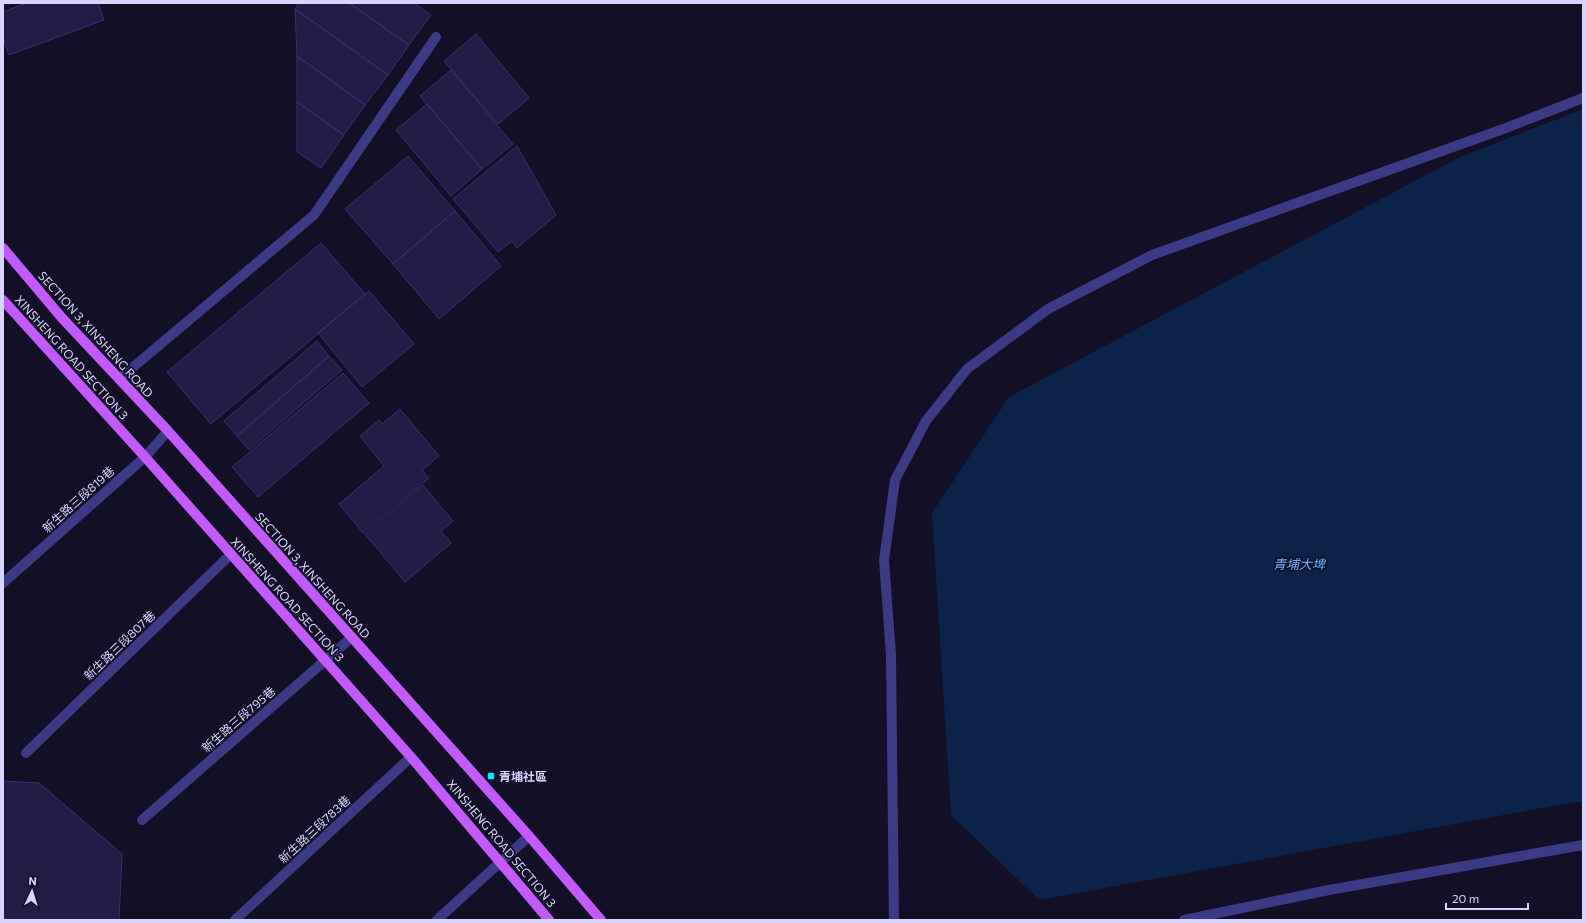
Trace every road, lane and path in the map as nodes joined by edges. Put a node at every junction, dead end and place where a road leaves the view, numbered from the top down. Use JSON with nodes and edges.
{"nodes":[{"id":1,"x":436,"y":37,"type":"dead end"},
{"id":2,"x":1583,"y":98,"type":"edge"},
{"id":3,"x":3,"y":248,"type":"edge"},
{"id":4,"x":3,"y":300,"type":"edge"},
{"id":5,"x":119,"y":379,"type":"junction"},
{"id":6,"x":168,"y":431,"type":"junction"},
{"id":7,"x":145,"y":457,"type":"junction"},
{"id":8,"x":230,"y":554,"type":"junction"},
{"id":9,"x":3,"y":583,"type":"edge"},
{"id":10,"x":351,"y":638,"type":"junction"},
{"id":11,"x":325,"y":660,"type":"junction"},
{"id":12,"x":26,"y":753,"type":"dead end"},
{"id":13,"x":411,"y":757,"type":"junction"},
{"id":14,"x":142,"y":820,"type":"dead end"},
{"id":15,"x":529,"y":836,"type":"junction"},
{"id":16,"x":1583,"y":845,"type":"edge"},
{"id":17,"x":501,"y":861,"type":"junction"},
{"id":18,"x":235,"y":920,"type":"edge"},
{"id":19,"x":438,"y":920,"type":"edge"},
{"id":20,"x":549,"y":920,"type":"edge"},
{"id":21,"x":601,"y":920,"type":"edge"},
{"id":22,"x":894,"y":920,"type":"edge"},
{"id":23,"x":1184,"y":920,"type":"edge"}],
"edges":[{"from":1,"to":5,"type":"street"},
{"from":2,"to":22,"type":"street"},
{"from":3,"to":5,"type":"main road","name":"SECTION 3, XINSHENG ROAD"},
{"from":4,"to":7,"type":"main road","name":"XINSHENG ROAD SECTION 3"},
{"from":5,"to":6,"type":"main road","name":"SECTION 3, XINSHENG ROAD"},
{"from":6,"to":7,"type":"street","name":"新生路三段819巷"},
{"from":6,"to":10,"type":"main road","name":"SECTION 3, XINSHENG ROAD"},
{"from":7,"to":8,"type":"main road","name":"XINSHENG ROAD SECTION 3"},
{"from":7,"to":9,"type":"street","name":"新生路三段819巷"},
{"from":8,"to":11,"type":"main road","name":"XINSHENG ROAD SECTION 3"},
{"from":8,"to":12,"type":"street","name":"新生路三段807巷"},
{"from":10,"to":11,"type":"street","name":"新生路三段795巷"},
{"from":10,"to":15,"type":"main road","name":"SECTION 3, XINSHENG ROAD"},
{"from":11,"to":13,"type":"main road","name":"XINSHENG ROAD SECTION 3"},
{"from":11,"to":14,"type":"street","name":"新生路三段795巷"},
{"from":13,"to":17,"type":"main road","name":"XINSHENG ROAD SECTION 3"},
{"from":13,"to":18,"type":"street","name":"新生路三段783巷"},
{"from":15,"to":17,"type":"street"},
{"from":15,"to":21,"type":"main road","name":"SECTION 3, XINSHENG ROAD"},
{"from":16,"to":23,"type":"street"},
{"from":17,"to":19,"type":"street"},
{"from":17,"to":20,"type":"main road","name":"XINSHENG ROAD SECTION 3"}]}
